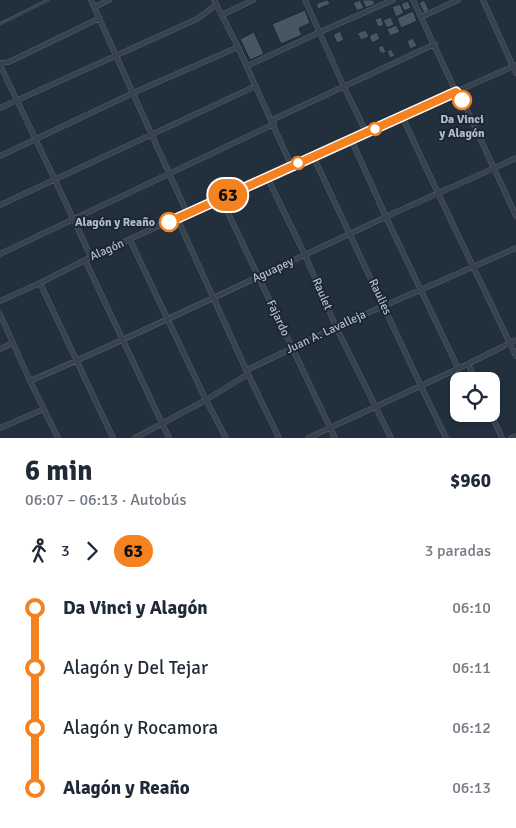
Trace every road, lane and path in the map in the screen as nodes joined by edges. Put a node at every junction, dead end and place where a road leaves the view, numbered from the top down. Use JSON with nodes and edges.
{"nodes":[{"id":1,"x":48,"y":0,"type":"edge"},
{"id":2,"x":92,"y":0,"type":"edge"},
{"id":3,"x":109,"y":0,"type":"edge"},
{"id":4,"x":253,"y":0,"type":"edge"},
{"id":5,"x":305,"y":0,"type":"edge"},
{"id":6,"x":393,"y":0,"type":"edge"},
{"id":7,"x":413,"y":0,"type":"edge"},
{"id":8,"x":458,"y":0,"type":"edge"},
{"id":9,"x":483,"y":0,"type":"edge"},
{"id":10,"x":215,"y":2,"type":"edge"},
{"id":11,"x":95,"y":7,"type":"junction"},
{"id":12,"x":222,"y":15,"type":"junction"},
{"id":13,"x":421,"y":17,"type":"junction"},
{"id":14,"x":100,"y":18,"type":"junction"},
{"id":15,"x":0,"y":24,"type":"edge"},
{"id":16,"x":320,"y":32,"type":"junction"},
{"id":17,"x":435,"y":44,"type":"junction"},
{"id":18,"x":238,"y":47,"type":"junction"},
{"id":19,"x":117,"y":56,"type":"junction"},
{"id":20,"x":0,"y":64,"type":"edge"},
{"id":21,"x":247,"y":66,"type":"junction"},
{"id":22,"x":514,"y":66,"type":"edge"},
{"id":23,"x":516,"y":73,"type":"edge"},
{"id":24,"x":256,"y":86,"type":"junction"},
{"id":25,"x":344,"y":87,"type":"junction"},
{"id":26,"x":456,"y":92,"type":"junction"},
{"id":27,"x":133,"y":94,"type":"junction"},
{"id":28,"x":17,"y":100,"type":"junction"},
{"id":29,"x":0,"y":108,"type":"edge"},
{"id":30,"x":402,"y":116,"type":"junction"},
{"id":31,"x":273,"y":122,"type":"junction"},
{"id":32,"x":366,"y":132,"type":"junction"},
{"id":33,"x":151,"y":134,"type":"junction"},
{"id":34,"x":351,"y":139,"type":"junction"},
{"id":35,"x":36,"y":140,"type":"junction"},
{"id":36,"x":0,"y":156,"type":"edge"},
{"id":37,"x":313,"y":156,"type":"junction"},
{"id":38,"x":516,"y":158,"type":"edge"},
{"id":39,"x":292,"y":166,"type":"junction"},
{"id":40,"x":494,"y":168,"type":"junction"},
{"id":41,"x":170,"y":173,"type":"junction"},
{"id":42,"x":268,"y":176,"type":"junction"},
{"id":43,"x":55,"y":180,"type":"junction"},
{"id":44,"x":437,"y":193,"type":"junction"},
{"id":45,"x":221,"y":198,"type":"junction"},
{"id":46,"x":0,"y":205,"type":"edge"},
{"id":47,"x":188,"y":213,"type":"junction"},
{"id":48,"x":516,"y":216,"type":"edge"},
{"id":49,"x":386,"y":217,"type":"junction"},
{"id":50,"x":177,"y":218,"type":"junction"},
{"id":51,"x":73,"y":219,"type":"junction"},
{"id":52,"x":350,"y":235,"type":"junction"},
{"id":53,"x":130,"y":240,"type":"junction"},
{"id":54,"x":516,"y":248,"type":"edge"},
{"id":55,"x":0,"y":254,"type":"edge"},
{"id":56,"x":305,"y":255,"type":"junction"},
{"id":57,"x":91,"y":257,"type":"junction"},
{"id":58,"x":85,"y":260,"type":"junction"},
{"id":59,"x":474,"y":266,"type":"junction"},
{"id":60,"x":259,"y":277,"type":"junction"},
{"id":61,"x":40,"y":283,"type":"junction"},
{"id":62,"x":421,"y":290,"type":"junction"},
{"id":63,"x":214,"y":298,"type":"junction"},
{"id":64,"x":0,"y":301,"type":"edge"},
{"id":65,"x":384,"y":306,"type":"junction"},
{"id":66,"x":0,"y":314,"type":"edge"},
{"id":67,"x":167,"y":319,"type":"junction"},
{"id":68,"x":336,"y":327,"type":"junction"},
{"id":69,"x":122,"y":340,"type":"junction"},
{"id":70,"x":516,"y":340,"type":"edge"},
{"id":71,"x":13,"y":343,"type":"junction"},
{"id":72,"x":510,"y":343,"type":"junction"},
{"id":73,"x":292,"y":348,"type":"junction"},
{"id":74,"x":0,"y":349,"type":"edge"},
{"id":75,"x":516,"y":356,"type":"edge"},
{"id":76,"x":77,"y":361,"type":"junction"},
{"id":77,"x":468,"y":364,"type":"junction"},
{"id":78,"x":458,"y":368,"type":"junction"},
{"id":79,"x":248,"y":372,"type":"junction"},
{"id":80,"x":472,"y":372,"type":"edge"},
{"id":81,"x":30,"y":381,"type":"junction"},
{"id":82,"x":421,"y":386,"type":"junction"},
{"id":83,"x":206,"y":400,"type":"junction"},
{"id":84,"x":376,"y":406,"type":"junction"},
{"id":85,"x":44,"y":409,"type":"junction"},
{"id":86,"x":495,"y":422,"type":"edge"},
{"id":87,"x":162,"y":423,"type":"junction"},
{"id":88,"x":0,"y":428,"type":"edge"},
{"id":89,"x":330,"y":428,"type":"junction"},
{"id":90,"x":516,"y":436,"type":"edge"},
{"id":91,"x":58,"y":438,"type":"edge"},
{"id":92,"x":113,"y":438,"type":"edge"},
{"id":93,"x":135,"y":438,"type":"edge"},
{"id":94,"x":169,"y":438,"type":"edge"},
{"id":95,"x":226,"y":438,"type":"edge"},
{"id":96,"x":279,"y":438,"type":"edge"},
{"id":97,"x":308,"y":438,"type":"edge"},
{"id":98,"x":335,"y":438,"type":"edge"},
{"id":99,"x":391,"y":438,"type":"edge"},
{"id":100,"x":446,"y":438,"type":"edge"},
{"id":101,"x":502,"y":438,"type":"edge"},
{"id":102,"x":512,"y":438,"type":"edge"}],
"edges":[{"from":1,"to":15,"type":"lane"},
{"from":2,"to":11,"type":"street"},
{"from":3,"to":11,"type":"street"},
{"from":4,"to":12,"type":"street"},
{"from":5,"to":16,"type":"street"},
{"from":6,"to":16,"type":"street"},
{"from":7,"to":13,"type":"street"},
{"from":8,"to":13,"type":"street"},
{"from":9,"to":22,"type":"street"},
{"from":10,"to":12,"type":"street"},
{"from":10,"to":19,"type":"street"},
{"from":11,"to":14,"type":"street"},
{"from":12,"to":18,"type":"street"},
{"from":13,"to":17,"type":"street"},
{"from":14,"to":19,"type":"street"},
{"from":14,"to":20,"type":"street"},
{"from":16,"to":21,"type":"street"},
{"from":16,"to":25,"type":"street"},
{"from":17,"to":25,"type":"street"},
{"from":17,"to":26,"type":"street"},
{"from":18,"to":21,"type":"street"},
{"from":18,"to":27,"type":"street"},
{"from":19,"to":27,"type":"street"},
{"from":19,"to":28,"type":"street"},
{"from":20,"to":28,"type":"street"},
{"from":21,"to":24,"type":"street"},
{"from":22,"to":23,"type":"street"},
{"from":22,"to":26,"type":"street","name":"Alagón"},
{"from":24,"to":31,"type":"street"},
{"from":24,"to":33,"type":"street"},
{"from":25,"to":31,"type":"street"},
{"from":25,"to":32,"type":"street"},
{"from":26,"to":30,"type":"street","name":"Alagón"},
{"from":26,"to":40,"type":"street"},
{"from":27,"to":33,"type":"street"},
{"from":27,"to":35,"type":"street"},
{"from":28,"to":29,"type":"street"},
{"from":28,"to":35,"type":"street"},
{"from":30,"to":32,"type":"street","name":"Alagón"},
{"from":30,"to":44,"type":"street"},
{"from":31,"to":39,"type":"street"},
{"from":31,"to":41,"type":"street"},
{"from":32,"to":34,"type":"street","name":"Alagón"},
{"from":33,"to":41,"type":"street"},
{"from":33,"to":43,"type":"street"},
{"from":34,"to":37,"type":"street","name":"Alagón"},
{"from":34,"to":49,"type":"street"},
{"from":35,"to":36,"type":"street"},
{"from":35,"to":43,"type":"street"},
{"from":37,"to":39,"type":"street","name":"Alagón"},
{"from":37,"to":52,"type":"street","name":"Raulies"},
{"from":38,"to":40,"type":"street","name":"Aguapey"},
{"from":39,"to":42,"type":"street","name":"Alagón"},
{"from":40,"to":44,"type":"street","name":"Aguapey"},
{"from":40,"to":48,"type":"street"},
{"from":41,"to":47,"type":"street"},
{"from":41,"to":51,"type":"street"},
{"from":42,"to":45,"type":"street","name":"Alagón"},
{"from":42,"to":56,"type":"street","name":"Raulet"},
{"from":43,"to":46,"type":"street"},
{"from":43,"to":51,"type":"street"},
{"from":44,"to":49,"type":"street","name":"Aguapey"},
{"from":44,"to":59,"type":"street"},
{"from":45,"to":47,"type":"street","name":"Alagón"},
{"from":45,"to":60,"type":"street","name":"Fajardo"},
{"from":47,"to":50,"type":"street","name":"Alagón"},
{"from":49,"to":52,"type":"street","name":"Aguapey"},
{"from":49,"to":62,"type":"street"},
{"from":50,"to":53,"type":"street","name":"Alagón"},
{"from":50,"to":63,"type":"street"},
{"from":51,"to":55,"type":"street"},
{"from":51,"to":57,"type":"street"},
{"from":52,"to":56,"type":"street","name":"Aguapey"},
{"from":52,"to":65,"type":"street","name":"Raulies"},
{"from":53,"to":57,"type":"street","name":"Alagón"},
{"from":53,"to":67,"type":"street"},
{"from":54,"to":59,"type":"street","name":"Juan A. Lavalleja"},
{"from":56,"to":60,"type":"street","name":"Aguapey"},
{"from":56,"to":68,"type":"street","name":"Raulet"},
{"from":57,"to":58,"type":"street","name":"Alagón"},
{"from":58,"to":61,"type":"street","name":"Alagón"},
{"from":58,"to":69,"type":"street"},
{"from":59,"to":62,"type":"street","name":"Juan A. Lavalleja"},
{"from":59,"to":72,"type":"street"},
{"from":60,"to":63,"type":"street","name":"Aguapey"},
{"from":60,"to":73,"type":"street","name":"Fajardo"},
{"from":61,"to":64,"type":"street","name":"Alagón"},
{"from":61,"to":76,"type":"street"},
{"from":62,"to":65,"type":"street","name":"Juan A. Lavalleja"},
{"from":62,"to":78,"type":"street"},
{"from":63,"to":67,"type":"street","name":"Aguapey"},
{"from":63,"to":79,"type":"street"},
{"from":65,"to":68,"type":"street","name":"Juan A. Lavalleja"},
{"from":65,"to":82,"type":"street","name":"Raulies"},
{"from":66,"to":71,"type":"street"},
{"from":67,"to":69,"type":"street","name":"Aguapey"},
{"from":67,"to":83,"type":"street"},
{"from":68,"to":73,"type":"street","name":"Juan A. Lavalleja"},
{"from":68,"to":84,"type":"street","name":"Raulet"},
{"from":69,"to":76,"type":"street","name":"Aguapey"},
{"from":69,"to":87,"type":"street"},
{"from":70,"to":72,"type":"street"},
{"from":71,"to":74,"type":"street"},
{"from":71,"to":81,"type":"street"},
{"from":72,"to":75,"type":"street"},
{"from":72,"to":77,"type":"street"},
{"from":73,"to":79,"type":"street","name":"Juan A. Lavalleja"},
{"from":73,"to":89,"type":"street","name":"Fajardo"},
{"from":76,"to":81,"type":"street","name":"Aguapey"},
{"from":76,"to":92,"type":"street"},
{"from":77,"to":78,"type":"street"},
{"from":77,"to":80,"type":"street"},
{"from":78,"to":82,"type":"street"},
{"from":79,"to":83,"type":"street","name":"Juan A. Lavalleja"},
{"from":79,"to":96,"type":"street"},
{"from":81,"to":85,"type":"street"},
{"from":82,"to":84,"type":"street"},
{"from":82,"to":100,"type":"street","name":"Raulies"},
{"from":83,"to":87,"type":"street","name":"Juan A. Lavalleja"},
{"from":83,"to":95,"type":"street"},
{"from":84,"to":89,"type":"street"},
{"from":84,"to":99,"type":"street","name":"Raulet"},
{"from":85,"to":88,"type":"street"},
{"from":85,"to":91,"type":"street"},
{"from":86,"to":101,"type":"street"},
{"from":87,"to":93,"type":"street","name":"Juan A. Lavalleja"},
{"from":87,"to":94,"type":"street"},
{"from":89,"to":97,"type":"street"},
{"from":89,"to":98,"type":"street","name":"Fajardo"},
{"from":90,"to":102,"type":"street"}]}
